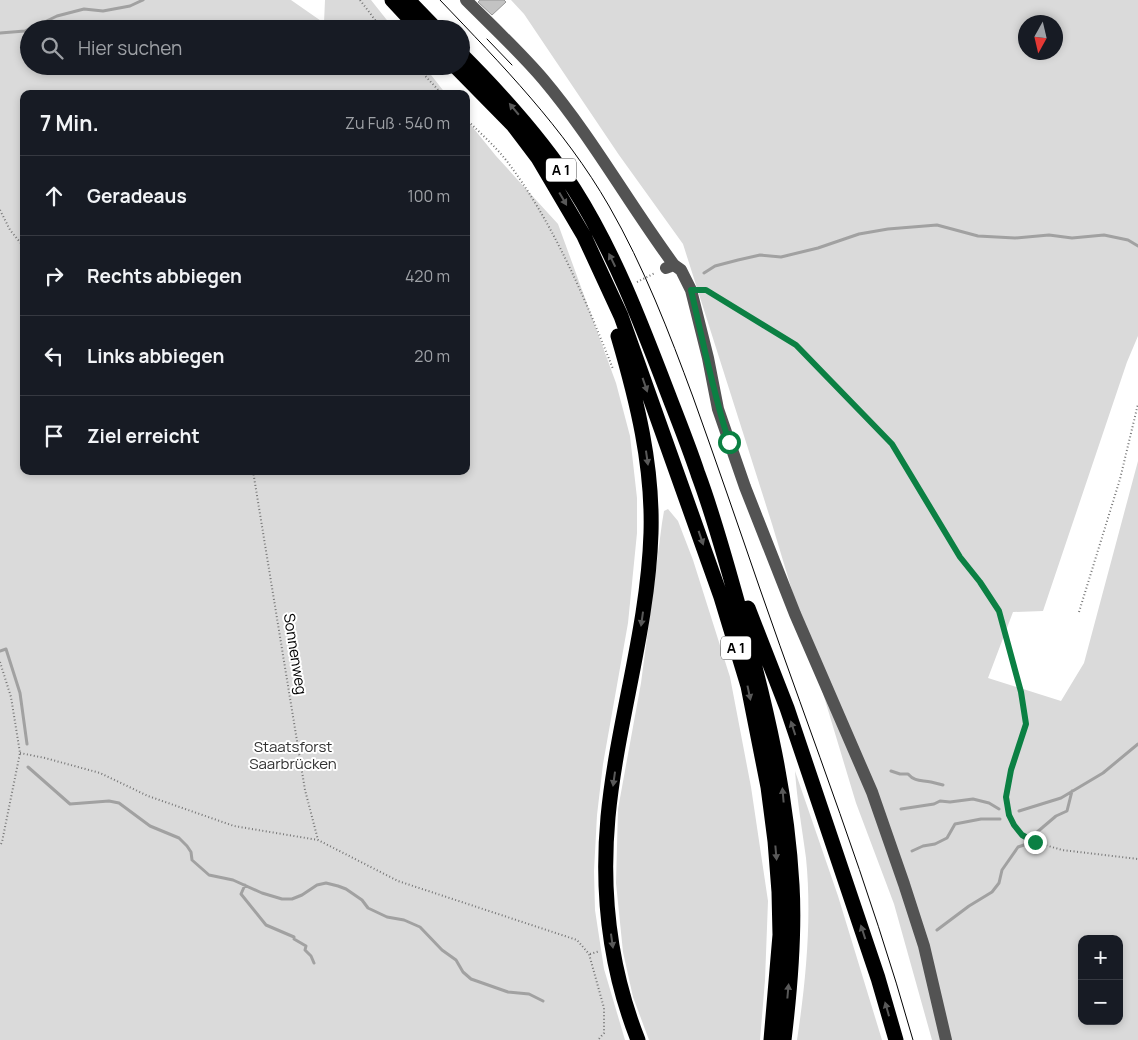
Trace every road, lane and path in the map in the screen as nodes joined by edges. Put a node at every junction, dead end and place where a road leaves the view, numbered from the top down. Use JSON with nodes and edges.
{"nodes":[{"id":1,"x":360,"y":0,"type":"edge"},
{"id":2,"x":392,"y":0,"type":"edge"},
{"id":3,"x":408,"y":0,"type":"edge"},
{"id":4,"x":466,"y":0,"type":"edge"},
{"id":5,"x":375,"y":20,"type":"edge"},
{"id":6,"x":411,"y":20,"type":"edge"},
{"id":7,"x":427,"y":20,"type":"edge"},
{"id":8,"x":470,"y":63,"type":"edge"},
{"id":9,"x":424,"y":75,"type":"edge"},
{"id":10,"x":464,"y":75,"type":"edge"},
{"id":11,"x":438,"y":90,"type":"edge"},
{"id":12,"x":470,"y":123,"type":"edge"},
{"id":13,"x":0,"y":210,"type":"edge"},
{"id":14,"x":20,"y":242,"type":"edge"},
{"id":15,"x":670,"y":266,"type":"junction"},
{"id":16,"x":601,"y":275,"type":"junction"},
{"id":17,"x":635,"y":283,"type":"dead end"},
{"id":18,"x":691,"y":290,"type":"junction"},
{"id":19,"x":614,"y":372,"type":"dead end"},
{"id":20,"x":1138,"y":404,"type":"edge"},
{"id":21,"x":254,"y":475,"type":"edge"},
{"id":22,"x":715,"y":523,"type":"junction"},
{"id":23,"x":1079,"y":612,"type":"dead end"},
{"id":24,"x":0,"y":662,"type":"edge"},
{"id":25,"x":20,"y":753,"type":"junction"},
{"id":26,"x":318,"y":840,"type":"junction"},
{"id":27,"x":0,"y":846,"type":"edge"},
{"id":28,"x":1138,"y":859,"type":"edge"},
{"id":29,"x":605,"y":950,"type":"dead end"},
{"id":30,"x":589,"y":954,"type":"junction"},
{"id":31,"x":598,"y":1040,"type":"edge"},
{"id":32,"x":638,"y":1040,"type":"edge"},
{"id":33,"x":771,"y":1040,"type":"edge"},
{"id":34,"x":784,"y":1040,"type":"edge"},
{"id":35,"x":896,"y":1040,"type":"edge"},
{"id":36,"x":946,"y":1040,"type":"edge"}],
"edges":[{"from":1,"to":5,"type":"path"},
{"from":2,"to":6,"type":"highway"},
{"from":3,"to":7,"type":"highway"},
{"from":4,"to":15,"type":"lane"},
{"from":22,"to":8,"type":"highway","number":"A 1","one_way":true},
{"from":9,"to":11,"type":"path"},
{"from":10,"to":16,"type":"highway","number":"A 1","one_way":true},
{"from":12,"to":19,"type":"path"},
{"from":13,"to":14,"type":"path"},
{"from":15,"to":17,"type":"path"},
{"from":15,"to":18,"type":"lane"},
{"from":16,"to":32,"type":"highway","one_way":true},
{"from":16,"to":33,"type":"highway","number":"A 1","one_way":true},
{"from":18,"to":28,"type":"path"},
{"from":18,"to":36,"type":"lane"},
{"from":20,"to":23,"type":"path"},
{"from":21,"to":26,"type":"path","name":"Sonnenweg"},
{"from":34,"to":22,"type":"highway","number":"A 1","one_way":true},
{"from":35,"to":22,"type":"highway","one_way":true},
{"from":24,"to":25,"type":"path"},
{"from":25,"to":26,"type":"path"},
{"from":25,"to":27,"type":"path"},
{"from":26,"to":30,"type":"path"},
{"from":29,"to":30,"type":"path"},
{"from":30,"to":31,"type":"path"}]}
